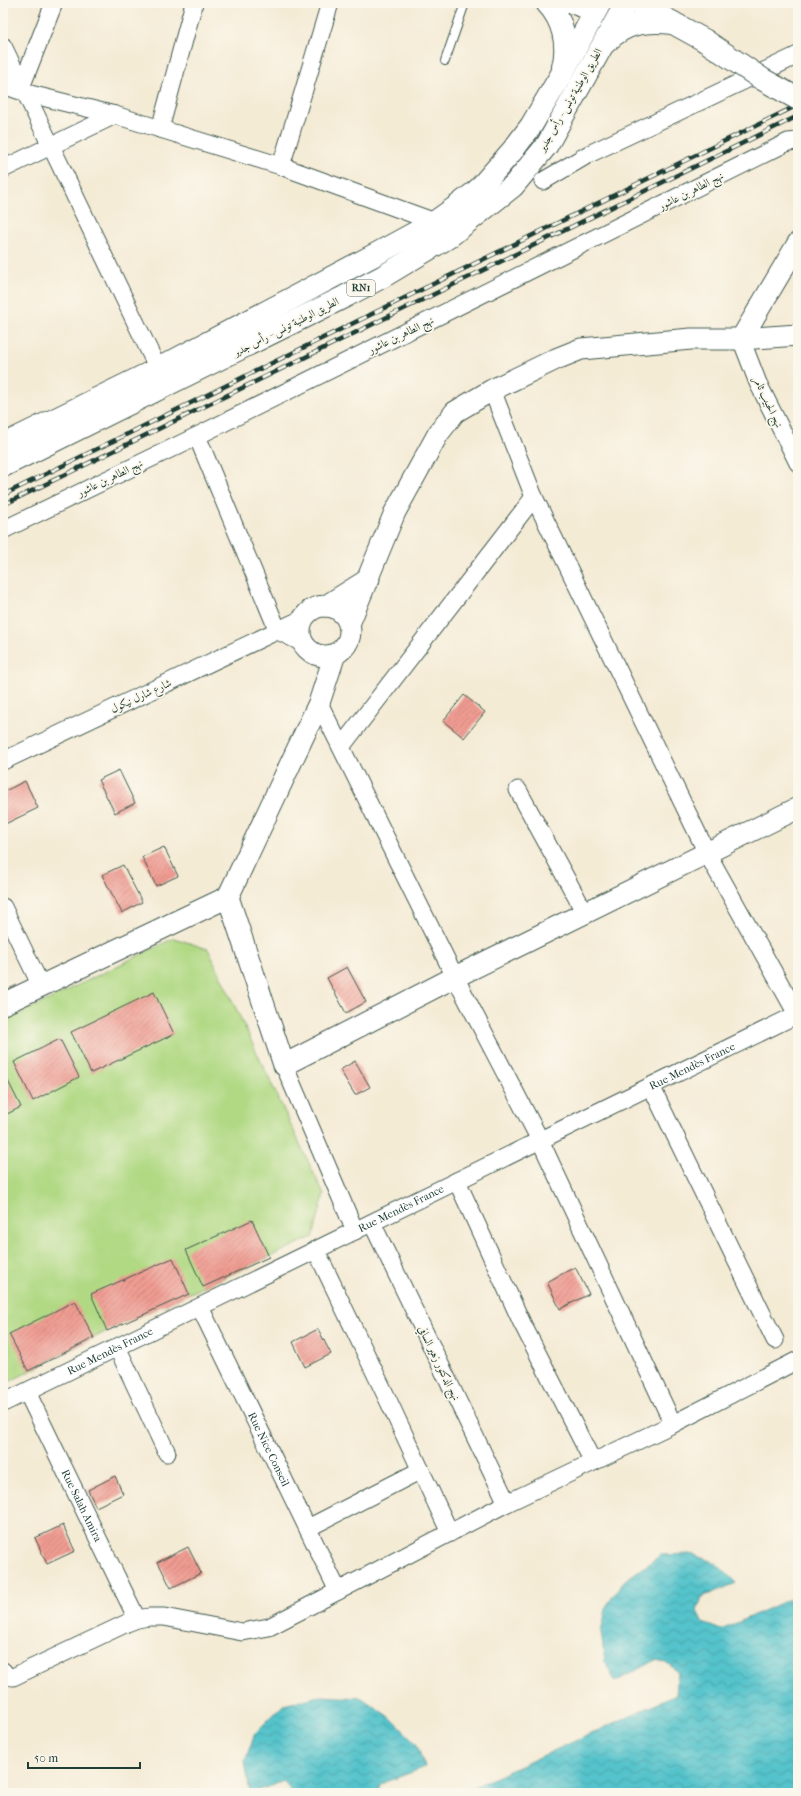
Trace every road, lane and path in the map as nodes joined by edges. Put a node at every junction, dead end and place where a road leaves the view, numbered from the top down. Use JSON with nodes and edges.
{"nodes":[{"id":1,"x":54,"y":3,"type":"edge"},
{"id":2,"x":194,"y":3,"type":"edge"},
{"id":3,"x":330,"y":3,"type":"edge"},
{"id":4,"x":465,"y":3,"type":"edge"},
{"id":5,"x":547,"y":3,"type":"edge"},
{"id":6,"x":566,"y":3,"type":"edge"},
{"id":7,"x":637,"y":3,"type":"edge"},
{"id":8,"x":660,"y":3,"type":"edge"},
{"id":9,"x":598,"y":8,"type":"edge"},
{"id":10,"x":621,"y":12,"type":"edge"},
{"id":11,"x":673,"y":23,"type":"junction"},
{"id":12,"x":3,"y":46,"type":"edge"},
{"id":13,"x":599,"y":50,"type":"junction"},
{"id":14,"x":798,"y":55,"type":"edge"},
{"id":15,"x":445,"y":61,"type":"dead end"},
{"id":16,"x":560,"y":77,"type":"junction"},
{"id":17,"x":3,"y":85,"type":"edge"},
{"id":18,"x":24,"y":89,"type":"junction"},
{"id":19,"x":798,"y":99,"type":"edge"},
{"id":20,"x":115,"y":115,"type":"junction"},
{"id":21,"x":160,"y":129,"type":"junction"},
{"id":22,"x":798,"y":141,"type":"edge"},
{"id":23,"x":52,"y":146,"type":"junction"},
{"id":24,"x":281,"y":166,"type":"junction"},
{"id":25,"x":3,"y":169,"type":"edge"},
{"id":26,"x":543,"y":181,"type":"dead end"},
{"id":27,"x":435,"y":222,"type":"junction"},
{"id":28,"x":798,"y":242,"type":"edge"},
{"id":29,"x":798,"y":335,"type":"edge"},
{"id":30,"x":741,"y":340,"type":"junction"},
{"id":31,"x":158,"y":369,"type":"junction"},
{"id":32,"x":492,"y":390,"type":"junction"},
{"id":33,"x":197,"y":436,"type":"junction"},
{"id":34,"x":3,"y":445,"type":"edge"},
{"id":35,"x":798,"y":463,"type":"edge"},
{"id":36,"x":3,"y":466,"type":"edge"},
{"id":37,"x":534,"y":498,"type":"junction"},
{"id":38,"x":3,"y":530,"type":"edge"},
{"id":39,"x":369,"y":579,"type":"junction"},
{"id":40,"x":326,"y":606,"type":"junction"},
{"id":41,"x":304,"y":618,"type":"junction"},
{"id":42,"x":349,"y":624,"type":"junction"},
{"id":43,"x":278,"y":631,"type":"junction"},
{"id":44,"x":306,"y":647,"type":"junction"},
{"id":45,"x":335,"y":654,"type":"junction"},
{"id":46,"x":319,"y":703,"type":"junction"},
{"id":47,"x":341,"y":746,"type":"junction"},
{"id":48,"x":3,"y":761,"type":"edge"},
{"id":49,"x":518,"y":790,"type":"dead end"},
{"id":50,"x":798,"y":808,"type":"edge"},
{"id":51,"x":707,"y":853,"type":"junction"},
{"id":52,"x":228,"y":897,"type":"junction"},
{"id":53,"x":3,"y":907,"type":"edge"},
{"id":54,"x":585,"y":913,"type":"junction"},
{"id":55,"x":455,"y":977,"type":"junction"},
{"id":56,"x":41,"y":986,"type":"junction"},
{"id":57,"x":3,"y":1004,"type":"edge"},
{"id":58,"x":798,"y":1014,"type":"edge"},
{"id":59,"x":284,"y":1065,"type":"junction"},
{"id":60,"x":651,"y":1086,"type":"junction"},
{"id":61,"x":540,"y":1140,"type":"junction"},
{"id":62,"x":457,"y":1181,"type":"junction"},
{"id":63,"x":372,"y":1223,"type":"junction"},
{"id":64,"x":355,"y":1231,"type":"junction"},
{"id":65,"x":316,"y":1250,"type":"junction"},
{"id":66,"x":200,"y":1307,"type":"junction"},
{"id":67,"x":775,"y":1340,"type":"dead end"},
{"id":68,"x":117,"y":1347,"type":"junction"},
{"id":69,"x":798,"y":1360,"type":"edge"},
{"id":70,"x":27,"y":1392,"type":"junction"},
{"id":71,"x":3,"y":1404,"type":"edge"},
{"id":72,"x":672,"y":1424,"type":"junction"},
{"id":73,"x":168,"y":1453,"type":"dead end"},
{"id":74,"x":593,"y":1462,"type":"junction"},
{"id":75,"x":421,"y":1470,"type":"junction"},
{"id":76,"x":507,"y":1503,"type":"junction"},
{"id":77,"x":308,"y":1528,"type":"junction"},
{"id":78,"x":450,"y":1533,"type":"junction"},
{"id":79,"x":338,"y":1591,"type":"junction"},
{"id":80,"x":137,"y":1619,"type":"junction"},
{"id":81,"x":4,"y":1672,"type":"edge"}],
"edges":[{"from":1,"to":18,"type":"street"},
{"from":2,"to":21,"type":"street"},
{"from":3,"to":24,"type":"street"},
{"from":4,"to":15,"type":"lane"},
{"from":5,"to":16,"type":"highway"},
{"from":6,"to":9,"type":"street"},
{"from":7,"to":11,"type":"highway"},
{"from":8,"to":11,"type":"highway"},
{"from":9,"to":10,"type":"highway"},
{"from":9,"to":16,"type":"highway","name":"الطريق الوطنية تونس - رأس جدير","number":"RN1"},
{"from":10,"to":13,"type":"highway","name":"الطريق الوطنية تونس - رأس جدير","number":"RN1"},
{"from":11,"to":13,"type":"highway"},
{"from":11,"to":19,"type":"highway","bridge":true},
{"from":12,"to":18,"type":"street"},
{"from":13,"to":36,"type":"highway","name":"الطريق الوطنية تونس - رأس جدير","number":"RN1"},
{"from":14,"to":26,"type":"street"},
{"from":16,"to":27,"type":"highway","name":"الطريق الوطنية تونس - رأس جدير","number":"RN1"},
{"from":17,"to":18,"type":"street"},
{"from":18,"to":20,"type":"street"},
{"from":18,"to":23,"type":"street"},
{"from":20,"to":21,"type":"street"},
{"from":20,"to":23,"type":"street"},
{"from":21,"to":24,"type":"street"},
{"from":22,"to":33,"type":"street","name":"نهج الطاهر بن عاشور"},
{"from":23,"to":25,"type":"street"},
{"from":23,"to":31,"type":"street"},
{"from":24,"to":27,"type":"street"},
{"from":27,"to":31,"type":"highway","name":"الطريق الوطنية تونس - رأس جدير","number":"RN1"},
{"from":28,"to":30,"type":"street"},
{"from":29,"to":30,"type":"street"},
{"from":30,"to":32,"type":"street"},
{"from":30,"to":35,"type":"street","name":"نهج الحبيب ثامر"},
{"from":31,"to":34,"type":"highway","name":"الطريق الوطنية تونس - رأس جدير","number":"RN1"},
{"from":32,"to":37,"type":"street"},
{"from":32,"to":39,"type":"street"},
{"from":33,"to":38,"type":"street","name":"نهج الطاهر بن عاشور"},
{"from":33,"to":43,"type":"street"},
{"from":37,"to":47,"type":"street"},
{"from":37,"to":51,"type":"street"},
{"from":39,"to":40,"type":"street"},
{"from":39,"to":42,"type":"street"},
{"from":40,"to":41,"type":"street"},
{"from":40,"to":42,"type":"street"},
{"from":41,"to":43,"type":"street","name":"شارع شارل نيكول"},
{"from":41,"to":44,"type":"street"},
{"from":42,"to":45,"type":"street"},
{"from":43,"to":44,"type":"street"},
{"from":43,"to":48,"type":"street","name":"شارع شارل نيكول"},
{"from":44,"to":45,"type":"street"},
{"from":44,"to":46,"type":"street"},
{"from":45,"to":46,"type":"street"},
{"from":46,"to":47,"type":"street"},
{"from":46,"to":52,"type":"street"},
{"from":47,"to":55,"type":"street"},
{"from":49,"to":54,"type":"street"},
{"from":50,"to":51,"type":"street"},
{"from":51,"to":54,"type":"street"},
{"from":51,"to":58,"type":"street"},
{"from":52,"to":56,"type":"street"},
{"from":52,"to":59,"type":"street"},
{"from":53,"to":56,"type":"street"},
{"from":54,"to":55,"type":"street"},
{"from":55,"to":59,"type":"street"},
{"from":55,"to":61,"type":"street"},
{"from":56,"to":57,"type":"street"},
{"from":58,"to":60,"type":"street","name":"Rue Mendès France"},
{"from":59,"to":64,"type":"street"},
{"from":60,"to":61,"type":"street","name":"Rue Mendès France"},
{"from":60,"to":67,"type":"street"},
{"from":61,"to":62,"type":"street","name":"Rue Mendès France"},
{"from":61,"to":72,"type":"street"},
{"from":62,"to":63,"type":"street","name":"Rue Mendès France"},
{"from":62,"to":74,"type":"street"},
{"from":63,"to":64,"type":"street","name":"Rue Mendès France"},
{"from":63,"to":76,"type":"street","name":"نهج الدكتور زهير السافي"},
{"from":64,"to":65,"type":"street","name":"Rue Mendès France"},
{"from":65,"to":66,"type":"street","name":"Rue Mendès France"},
{"from":65,"to":75,"type":"street"},
{"from":66,"to":68,"type":"street","name":"Rue Mendès France"},
{"from":66,"to":77,"type":"street","name":"Rue Nice Conseil"},
{"from":68,"to":70,"type":"street","name":"Rue Mendès France"},
{"from":68,"to":73,"type":"street"},
{"from":69,"to":72,"type":"street"},
{"from":70,"to":71,"type":"street","name":"Rue Mendès France"},
{"from":70,"to":80,"type":"street","name":"Rue Salah Amira"},
{"from":72,"to":74,"type":"street"},
{"from":74,"to":76,"type":"street"},
{"from":75,"to":77,"type":"street"},
{"from":75,"to":78,"type":"street"},
{"from":76,"to":78,"type":"street"},
{"from":77,"to":79,"type":"street","name":"Rue Nice Conseil"},
{"from":78,"to":79,"type":"street"},
{"from":79,"to":80,"type":"street"},
{"from":80,"to":81,"type":"street"}]}
